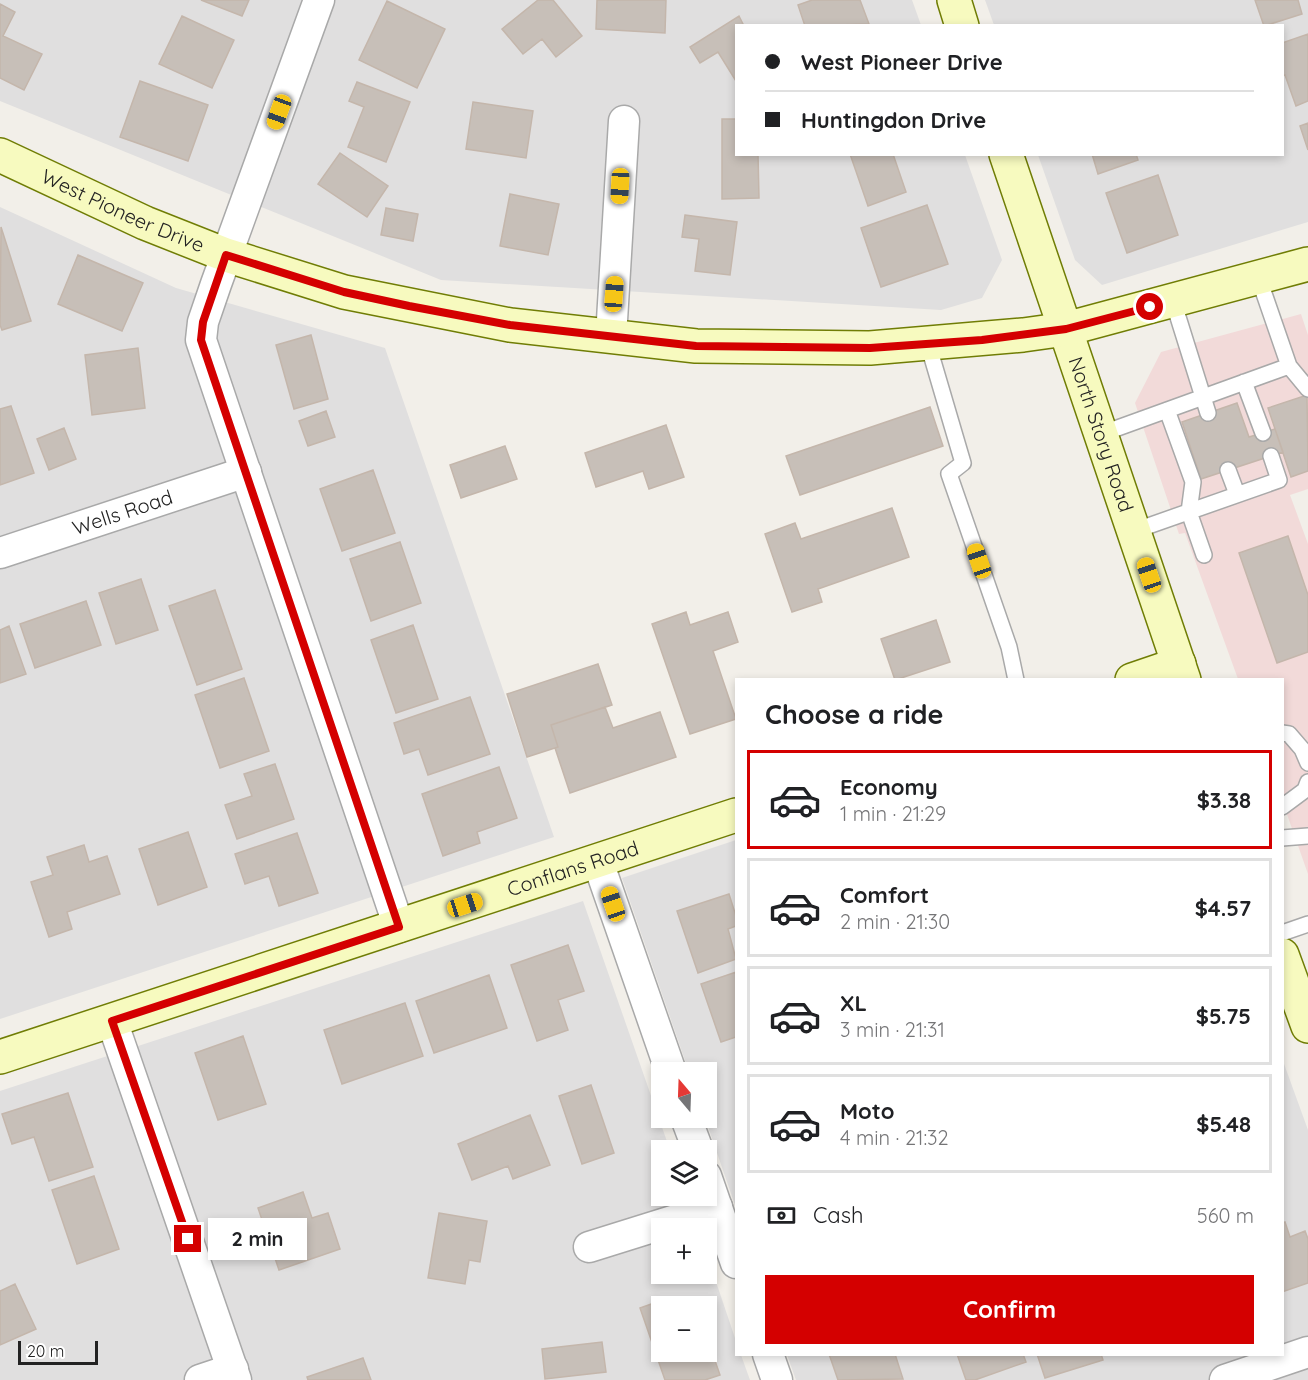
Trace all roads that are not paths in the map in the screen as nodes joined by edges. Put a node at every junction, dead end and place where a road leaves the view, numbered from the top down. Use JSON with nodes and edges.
{"nodes":[{"id":1,"x":319,"y":0,"type":"edge"},
{"id":2,"x":954,"y":0,"type":"edge"},
{"id":3,"x":961,"y":24,"type":"edge"},
{"id":4,"x":624,"y":121,"type":"dead end"},
{"id":5,"x":0,"y":155,"type":"edge"},
{"id":6,"x":1007,"y":156,"type":"edge"},
{"id":7,"x":226,"y":255,"type":"junction"},
{"id":8,"x":1308,"y":264,"type":"edge"},
{"id":9,"x":1259,"y":279,"type":"junction"},
{"id":10,"x":1173,"y":301,"type":"junction"},
{"id":11,"x":1066,"y":329,"type":"junction"},
{"id":12,"x":611,"y":337,"type":"junction"},
{"id":13,"x":928,"y":344,"type":"junction"},
{"id":14,"x":1289,"y":366,"type":"junction"},
{"id":15,"x":1244,"y":382,"type":"junction"},
{"id":16,"x":1308,"y":389,"type":"edge"},
{"id":17,"x":1203,"y":397,"type":"junction"},
{"id":18,"x":1167,"y":410,"type":"junction"},
{"id":19,"x":1208,"y":413,"type":"dead end"},
{"id":20,"x":1263,"y":433,"type":"dead end"},
{"id":21,"x":1101,"y":434,"type":"junction"},
{"id":22,"x":1271,"y":456,"type":"dead end"},
{"id":23,"x":1228,"y":470,"type":"dead end"},
{"id":24,"x":246,"y":472,"type":"junction"},
{"id":25,"x":1237,"y":494,"type":"junction"},
{"id":26,"x":1189,"y":512,"type":"junction"},
{"id":27,"x":1134,"y":531,"type":"junction"},
{"id":28,"x":0,"y":553,"type":"edge"},
{"id":29,"x":1204,"y":555,"type":"dead end"},
{"id":30,"x":1181,"y":672,"type":"edge"},
{"id":31,"x":1016,"y":678,"type":"edge"},
{"id":32,"x":1144,"y":678,"type":"edge"},
{"id":33,"x":1284,"y":734,"type":"edge"},
{"id":34,"x":1308,"y":763,"type":"edge"},
{"id":35,"x":1307,"y":787,"type":"edge"},
{"id":36,"x":1284,"y":805,"type":"edge"},
{"id":37,"x":735,"y":815,"type":"edge"},
{"id":38,"x":1308,"y":836,"type":"edge"},
{"id":39,"x":1284,"y":838,"type":"edge"},
{"id":40,"x":598,"y":862,"type":"junction"},
{"id":41,"x":1308,"y":924,"type":"edge"},
{"id":42,"x":399,"y":927,"type":"junction"},
{"id":43,"x":1284,"y":932,"type":"edge"},
{"id":44,"x":1284,"y":963,"type":"edge"},
{"id":45,"x":1296,"y":1011,"type":"edge"},
{"id":46,"x":112,"y":1021,"type":"junction"},
{"id":47,"x":0,"y":1057,"type":"edge"},
{"id":48,"x":668,"y":1062,"type":"edge"},
{"id":49,"x":717,"y":1207,"type":"joint"},
{"id":50,"x":589,"y":1247,"type":"dead end"},
{"id":51,"x":735,"y":1260,"type":"edge"},
{"id":52,"x":1308,"y":1352,"type":"edge"},
{"id":53,"x":769,"y":1356,"type":"edge"},
{"id":54,"x":234,"y":1375,"type":"edge"},
{"id":55,"x":200,"y":1380,"type":"edge"},
{"id":56,"x":777,"y":1380,"type":"edge"},
{"id":57,"x":1225,"y":1380,"type":"edge"}],
"edges":[{"from":1,"to":7,"type":"street"},
{"from":2,"to":3,"type":"main road"},
{"from":4,"to":12,"type":"street"},
{"from":5,"to":7,"type":"main road","name":"West Pioneer Drive"},
{"from":6,"to":11,"type":"main road","name":"North Story Road"},
{"from":7,"to":12,"type":"main road","name":"West Pioneer Drive"},
{"from":7,"to":24,"type":"street"},
{"from":8,"to":9,"type":"main road","name":"West Pioneer Drive"},
{"from":9,"to":10,"type":"main road","name":"West Pioneer Drive"},
{"from":9,"to":14,"type":"lane"},
{"from":10,"to":11,"type":"main road","name":"West Pioneer Drive"},
{"from":10,"to":17,"type":"lane"},
{"from":11,"to":13,"type":"main road","name":"West Pioneer Drive"},
{"from":11,"to":21,"type":"main road","name":"North Story Road"},
{"from":12,"to":13,"type":"main road","name":"West Pioneer Drive"},
{"from":13,"to":31,"type":"lane"},
{"from":14,"to":15,"type":"lane"},
{"from":14,"to":16,"type":"lane"},
{"from":15,"to":17,"type":"lane"},
{"from":15,"to":20,"type":"lane"},
{"from":17,"to":18,"type":"lane"},
{"from":17,"to":19,"type":"lane"},
{"from":18,"to":21,"type":"lane"},
{"from":18,"to":26,"type":"lane"},
{"from":21,"to":27,"type":"main road","name":"North Story Road"},
{"from":22,"to":25,"type":"lane"},
{"from":23,"to":25,"type":"lane"},
{"from":24,"to":28,"type":"street","name":"Wells Road"},
{"from":24,"to":42,"type":"street"},
{"from":25,"to":26,"type":"lane"},
{"from":26,"to":27,"type":"lane"},
{"from":26,"to":29,"type":"lane"},
{"from":27,"to":30,"type":"main road","name":"North Story Road"},
{"from":30,"to":32,"type":"main road"},
{"from":33,"to":34,"type":"lane"},
{"from":35,"to":36,"type":"lane"},
{"from":37,"to":40,"type":"main road","name":"Conflans Road"},
{"from":38,"to":39,"type":"lane"},
{"from":40,"to":42,"type":"main road","name":"Conflans Road"},
{"from":40,"to":48,"type":"street"},
{"from":41,"to":43,"type":"lane"},
{"from":42,"to":46,"type":"main road","name":"Conflans Road"},
{"from":44,"to":45,"type":"main road"},
{"from":46,"to":47,"type":"main road","name":"Conflans Road"},
{"from":46,"to":54,"type":"street"},
{"from":49,"to":50,"type":"street"},
{"from":49,"to":51,"type":"street"},
{"from":52,"to":57,"type":"street"},
{"from":53,"to":56,"type":"street"},
{"from":54,"to":55,"type":"street"}]}
